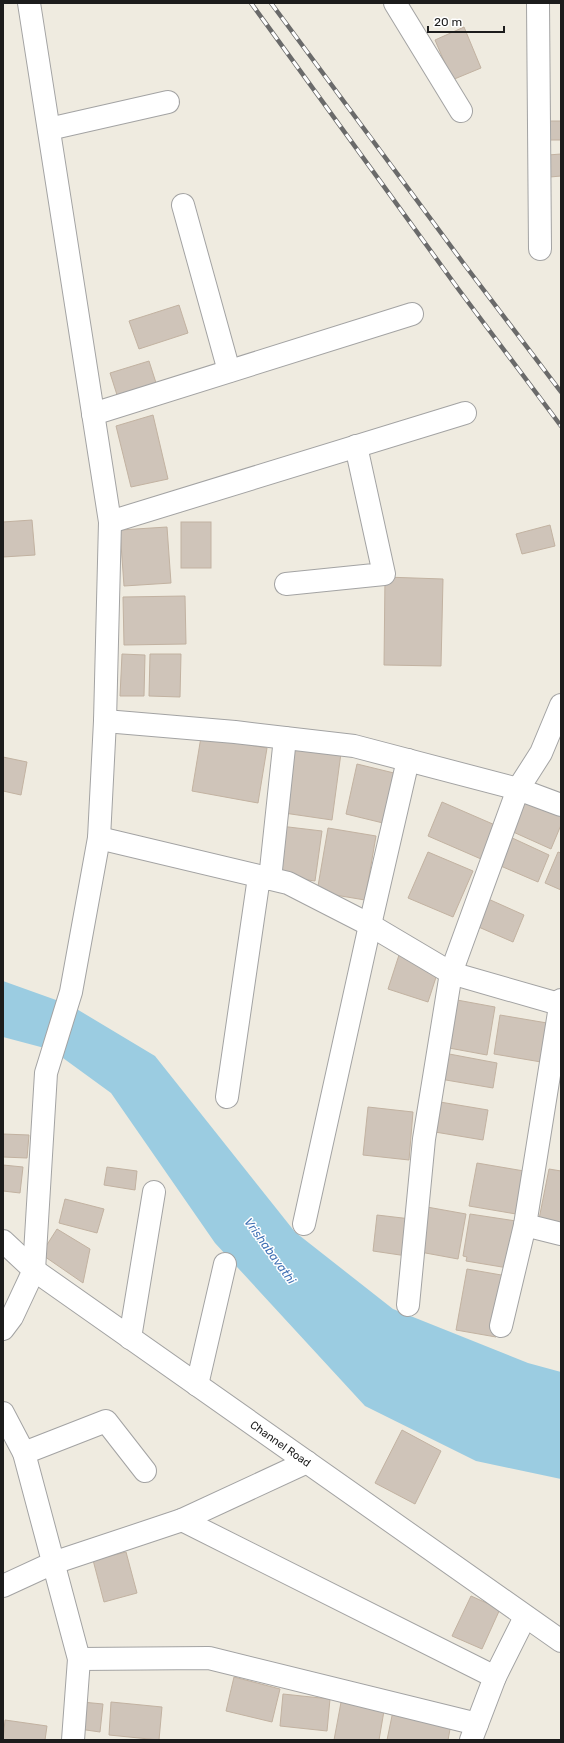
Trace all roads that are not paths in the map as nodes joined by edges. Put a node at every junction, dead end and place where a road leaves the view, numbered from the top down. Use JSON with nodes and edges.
{"nodes":[{"id":1,"x":29,"y":3,"type":"edge"},
{"id":2,"x":395,"y":3,"type":"edge"},
{"id":3,"x":538,"y":3,"type":"edge"},
{"id":4,"x":168,"y":102,"type":"dead end"},
{"id":5,"x":461,"y":111,"type":"dead end"},
{"id":6,"x":49,"y":129,"type":"junction"},
{"id":7,"x":184,"y":205,"type":"dead end"},
{"id":8,"x":540,"y":249,"type":"dead end"},
{"id":9,"x":412,"y":314,"type":"dead end"},
{"id":10,"x":230,"y":371,"type":"junction"},
{"id":11,"x":465,"y":413,"type":"dead end"},
{"id":12,"x":93,"y":414,"type":"junction"},
{"id":13,"x":356,"y":446,"type":"junction"},
{"id":14,"x":110,"y":522,"type":"junction"},
{"id":15,"x":286,"y":584,"type":"dead end"},
{"id":16,"x":561,"y":705,"type":"edge"},
{"id":17,"x":105,"y":721,"type":"junction"},
{"id":18,"x":285,"y":738,"type":"junction"},
{"id":19,"x":408,"y":760,"type":"junction"},
{"id":20,"x":518,"y":788,"type":"junction"},
{"id":21,"x":561,"y":805,"type":"edge"},
{"id":22,"x":99,"y":838,"type":"junction"},
{"id":23,"x":264,"y":878,"type":"junction"},
{"id":24,"x":370,"y":925,"type":"junction"},
{"id":25,"x":452,"y":973,"type":"junction"},
{"id":26,"x":560,"y":1002,"type":"edge"},
{"id":27,"x":227,"y":1097,"type":"dead end"},
{"id":28,"x":154,"y":1192,"type":"dead end"},
{"id":29,"x":304,"y":1224,"type":"dead end"},
{"id":30,"x":525,"y":1225,"type":"junction"},
{"id":31,"x":561,"y":1234,"type":"edge"},
{"id":32,"x":3,"y":1242,"type":"edge"},
{"id":33,"x":225,"y":1264,"type":"dead end"},
{"id":34,"x":34,"y":1270,"type":"junction"},
{"id":35,"x":408,"y":1305,"type":"dead end"},
{"id":36,"x":501,"y":1326,"type":"dead end"},
{"id":37,"x":3,"y":1329,"type":"edge"},
{"id":38,"x":130,"y":1338,"type":"junction"},
{"id":39,"x":197,"y":1386,"type":"junction"},
{"id":40,"x":3,"y":1413,"type":"edge"},
{"id":41,"x":24,"y":1453,"type":"junction"},
{"id":42,"x":307,"y":1462,"type":"junction"},
{"id":43,"x":144,"y":1470,"type":"dead end"},
{"id":44,"x":182,"y":1520,"type":"junction"},
{"id":45,"x":53,"y":1563,"type":"junction"},
{"id":46,"x":3,"y":1586,"type":"edge"},
{"id":47,"x":525,"y":1617,"type":"junction"},
{"id":48,"x":561,"y":1641,"type":"edge"},
{"id":49,"x":79,"y":1659,"type":"junction"},
{"id":50,"x":495,"y":1677,"type":"junction"},
{"id":51,"x":474,"y":1732,"type":"edge"},
{"id":52,"x":73,"y":1740,"type":"edge"}],
"edges":[{"from":1,"to":6,"type":"street"},
{"from":2,"to":5,"type":"street"},
{"from":3,"to":8,"type":"street"},
{"from":4,"to":6,"type":"street"},
{"from":6,"to":12,"type":"street"},
{"from":7,"to":10,"type":"street"},
{"from":9,"to":10,"type":"street"},
{"from":10,"to":12,"type":"street"},
{"from":11,"to":13,"type":"street"},
{"from":12,"to":14,"type":"street"},
{"from":13,"to":14,"type":"street"},
{"from":13,"to":15,"type":"street"},
{"from":14,"to":17,"type":"street"},
{"from":16,"to":20,"type":"street"},
{"from":17,"to":18,"type":"street"},
{"from":17,"to":22,"type":"street"},
{"from":18,"to":19,"type":"street"},
{"from":18,"to":23,"type":"street"},
{"from":19,"to":20,"type":"street"},
{"from":19,"to":24,"type":"street"},
{"from":20,"to":21,"type":"street"},
{"from":20,"to":25,"type":"street"},
{"from":22,"to":23,"type":"street"},
{"from":22,"to":34,"type":"street"},
{"from":23,"to":24,"type":"street"},
{"from":23,"to":27,"type":"street"},
{"from":24,"to":25,"type":"street"},
{"from":24,"to":29,"type":"street"},
{"from":25,"to":26,"type":"street"},
{"from":25,"to":35,"type":"street"},
{"from":26,"to":30,"type":"street"},
{"from":28,"to":38,"type":"street"},
{"from":30,"to":31,"type":"street"},
{"from":30,"to":36,"type":"street"},
{"from":32,"to":34,"type":"street","name":"Channel Road"},
{"from":33,"to":39,"type":"street"},
{"from":34,"to":37,"type":"street"},
{"from":34,"to":38,"type":"street","name":"Channel Road"},
{"from":38,"to":39,"type":"street","name":"Channel Road"},
{"from":39,"to":42,"type":"street","name":"Channel Road"},
{"from":40,"to":41,"type":"street"},
{"from":41,"to":43,"type":"street"},
{"from":41,"to":45,"type":"street"},
{"from":42,"to":44,"type":"street"},
{"from":42,"to":47,"type":"street","name":"Channel Road"},
{"from":44,"to":45,"type":"street"},
{"from":44,"to":50,"type":"street"},
{"from":45,"to":46,"type":"street"},
{"from":45,"to":49,"type":"street"},
{"from":47,"to":48,"type":"street","name":"Channel Road"},
{"from":47,"to":50,"type":"street"},
{"from":49,"to":51,"type":"street"},
{"from":49,"to":52,"type":"street"},
{"from":50,"to":51,"type":"street"}]}
